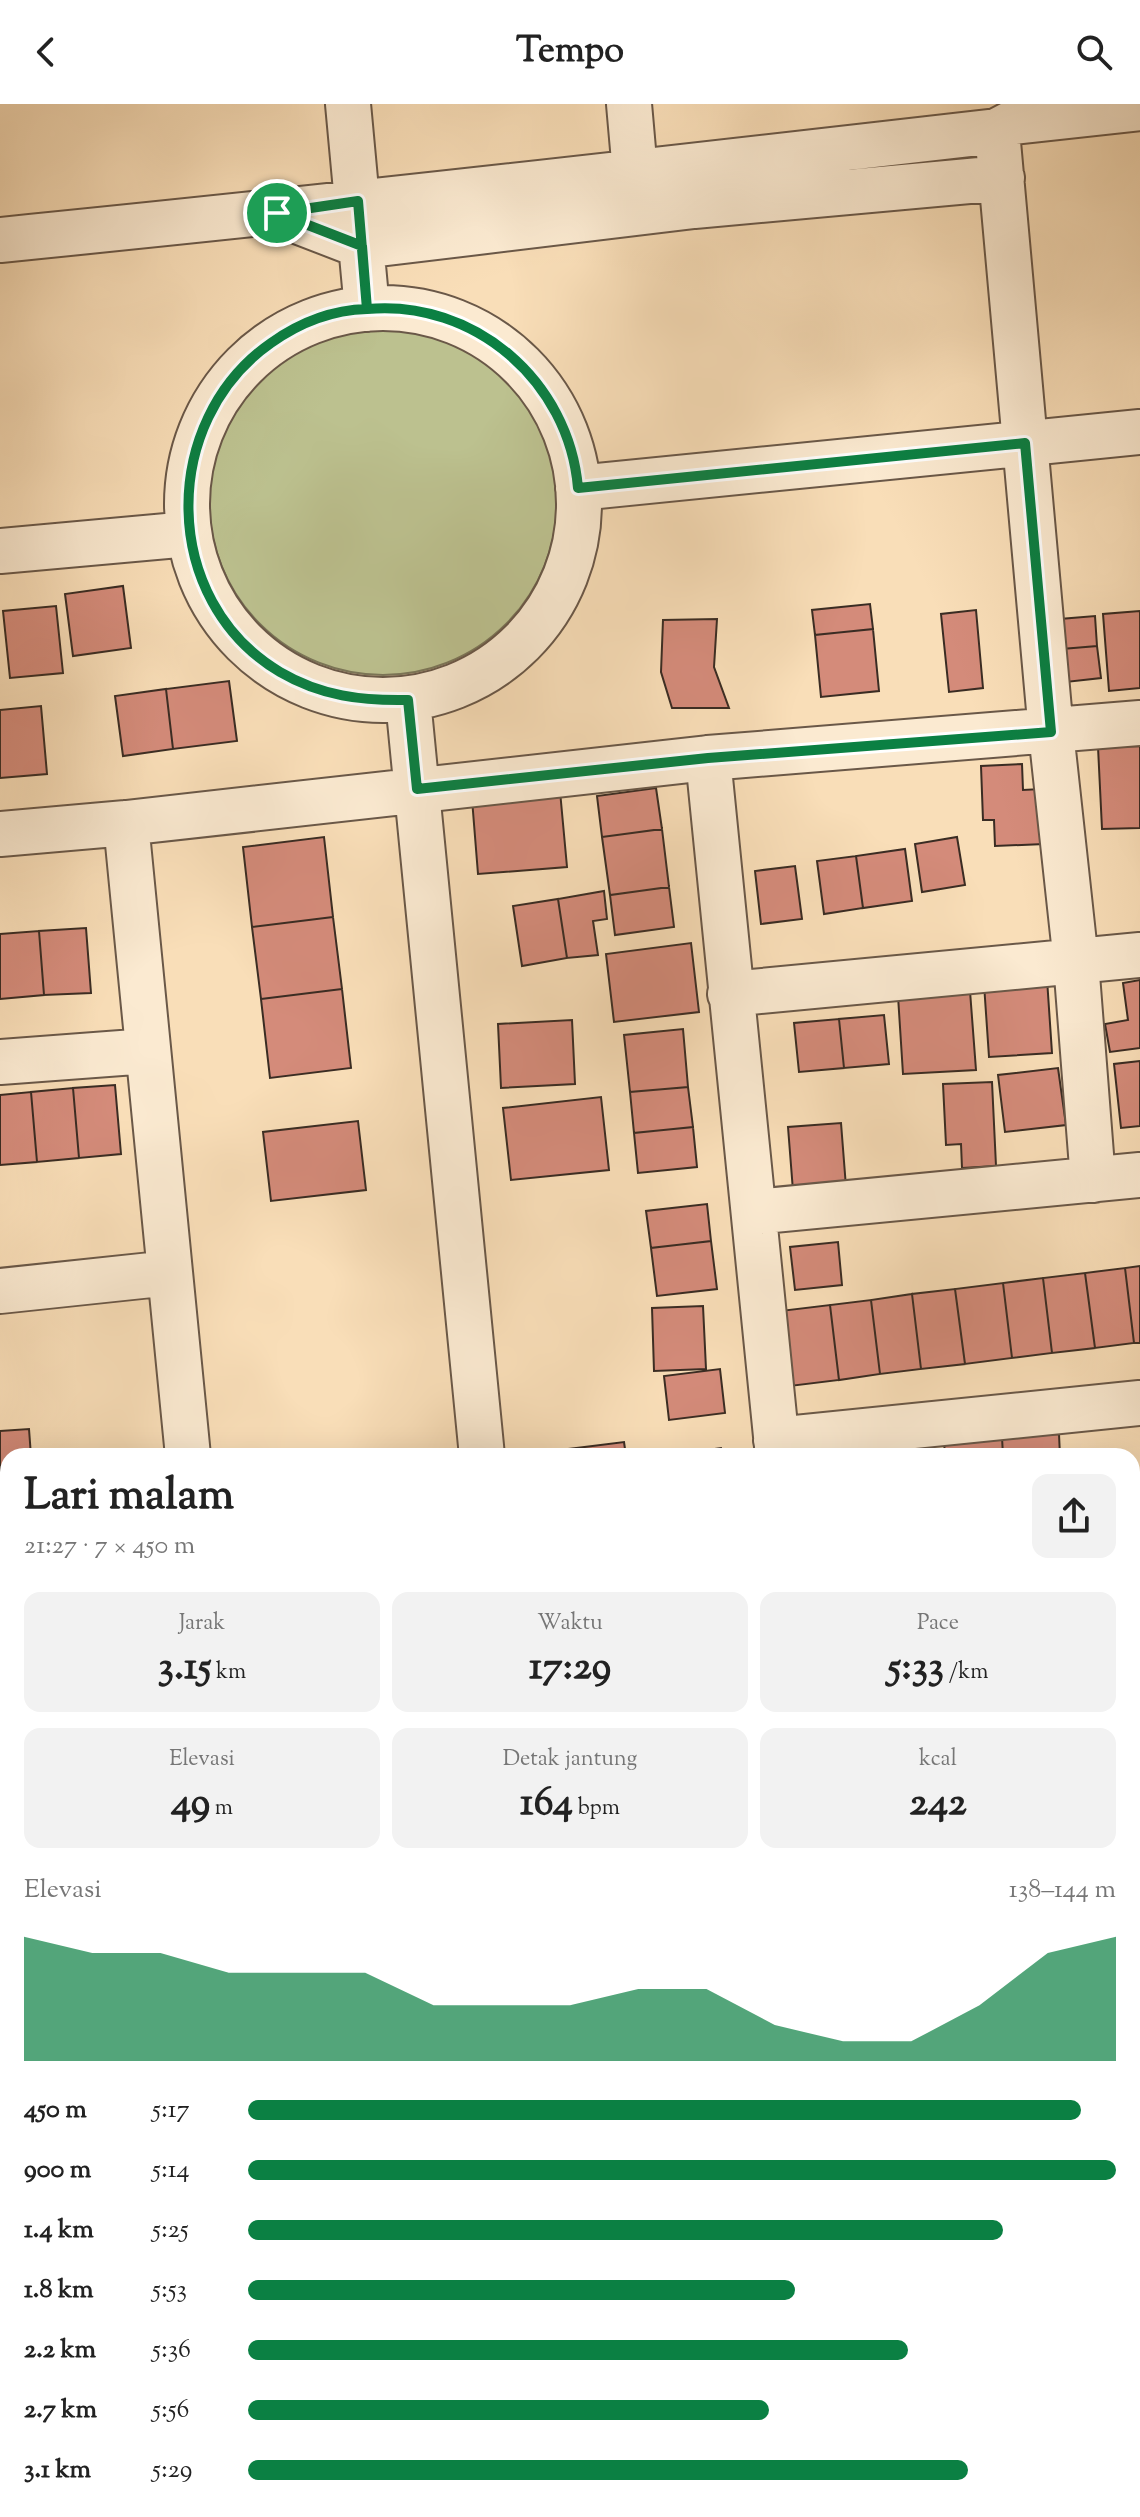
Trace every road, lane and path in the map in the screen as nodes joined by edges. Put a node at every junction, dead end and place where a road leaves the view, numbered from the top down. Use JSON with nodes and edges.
{"nodes":[{"id":1,"x":348,"y":104,"type":"edge"},
{"id":2,"x":629,"y":104,"type":"edge"},
{"id":3,"x":1135,"y":107,"type":"edge"},
{"id":4,"x":997,"y":131,"type":"junction"},
{"id":5,"x":635,"y":172,"type":"junction"},
{"id":6,"x":1002,"y":178,"type":"junction"},
{"id":7,"x":692,"y":186,"type":"junction"},
{"id":8,"x":358,"y":201,"type":"junction"},
{"id":9,"x":277,"y":213,"type":"junction"},
{"id":10,"x":0,"y":240,"type":"edge"},
{"id":11,"x":362,"y":246,"type":"junction"},
{"id":12,"x":367,"y":309,"type":"junction"},
{"id":13,"x":1140,"y":432,"type":"edge"},
{"id":14,"x":1025,"y":443,"type":"junction"},
{"id":15,"x":578,"y":488,"type":"junction"},
{"id":16,"x":189,"y":534,"type":"junction"},
{"id":17,"x":0,"y":551,"type":"edge"},
{"id":18,"x":408,"y":700,"type":"junction"},
{"id":19,"x":1140,"y":723,"type":"edge"},
{"id":20,"x":1051,"y":732,"type":"junction"},
{"id":21,"x":708,"y":758,"type":"junction"},
{"id":22,"x":417,"y":789,"type":"junction"},
{"id":23,"x":126,"y":823,"type":"junction"},
{"id":24,"x":0,"y":834,"type":"edge"},
{"id":25,"x":1140,"y":955,"type":"edge"},
{"id":26,"x":1076,"y":962,"type":"junction"},
{"id":27,"x":730,"y":994,"type":"junction"},
{"id":28,"x":148,"y":1051,"type":"junction"},
{"id":29,"x":0,"y":1062,"type":"edge"},
{"id":30,"x":1140,"y":1175,"type":"edge"},
{"id":31,"x":1093,"y":1180,"type":"junction"},
{"id":32,"x":754,"y":1212,"type":"junction"},
{"id":33,"x":170,"y":1273,"type":"junction"},
{"id":34,"x":0,"y":1291,"type":"edge"},
{"id":35,"x":1140,"y":1403,"type":"edge"},
{"id":36,"x":187,"y":1448,"type":"edge"},
{"id":37,"x":481,"y":1448,"type":"edge"},
{"id":38,"x":777,"y":1448,"type":"edge"}],
"edges":[{"from":1,"to":8,"type":"street"},
{"from":2,"to":5,"type":"street"},
{"from":3,"to":4,"type":"street"},
{"from":4,"to":6,"type":"street"},
{"from":4,"to":7,"type":"street"},
{"from":5,"to":7,"type":"street"},
{"from":5,"to":8,"type":"street"},
{"from":6,"to":7,"type":"street"},
{"from":6,"to":14,"type":"street"},
{"from":7,"to":11,"type":"street"},
{"from":8,"to":9,"type":"street"},
{"from":8,"to":11,"type":"street"},
{"from":9,"to":10,"type":"street"},
{"from":9,"to":11,"type":"street"},
{"from":11,"to":12,"type":"street"},
{"from":12,"to":15,"type":"street"},
{"from":12,"to":16,"type":"street"},
{"from":13,"to":14,"type":"street"},
{"from":14,"to":15,"type":"street"},
{"from":14,"to":20,"type":"street"},
{"from":15,"to":18,"type":"street"},
{"from":16,"to":17,"type":"street"},
{"from":16,"to":18,"type":"street"},
{"from":18,"to":22,"type":"street"},
{"from":19,"to":20,"type":"street"},
{"from":20,"to":21,"type":"street"},
{"from":20,"to":26,"type":"street"},
{"from":21,"to":22,"type":"street"},
{"from":21,"to":27,"type":"street"},
{"from":22,"to":23,"type":"street"},
{"from":22,"to":37,"type":"street"},
{"from":23,"to":24,"type":"street"},
{"from":23,"to":28,"type":"street"},
{"from":25,"to":26,"type":"street"},
{"from":26,"to":27,"type":"street"},
{"from":26,"to":31,"type":"street"},
{"from":27,"to":32,"type":"street"},
{"from":28,"to":29,"type":"street"},
{"from":28,"to":33,"type":"street"},
{"from":30,"to":31,"type":"street"},
{"from":31,"to":32,"type":"street"},
{"from":32,"to":38,"type":"street"},
{"from":33,"to":34,"type":"street"},
{"from":33,"to":36,"type":"street"},
{"from":35,"to":38,"type":"street"}]}
